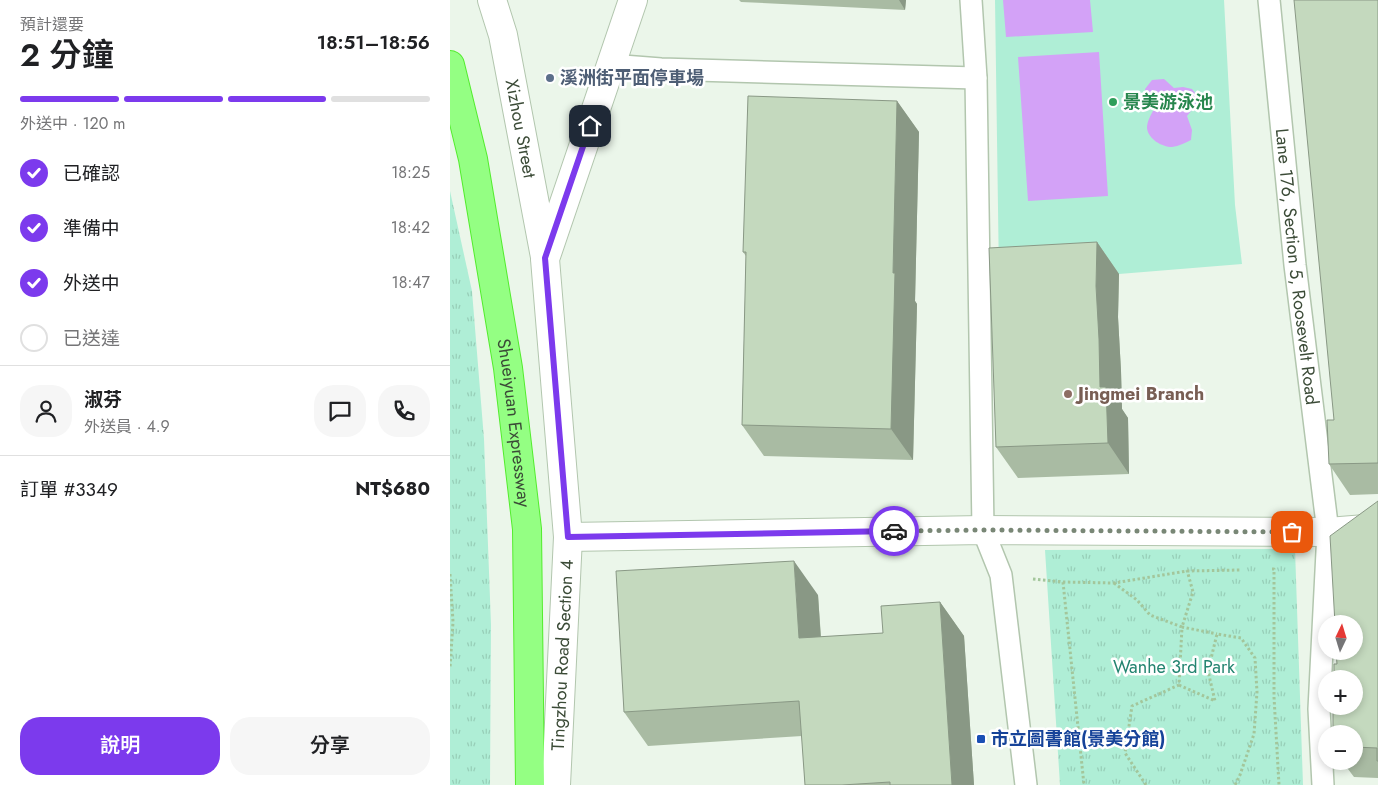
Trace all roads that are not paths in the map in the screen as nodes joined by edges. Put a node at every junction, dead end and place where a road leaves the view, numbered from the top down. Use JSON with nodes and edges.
{"nodes":[{"id":1,"x":492,"y":0,"type":"edge"},
{"id":2,"x":633,"y":0,"type":"edge"},
{"id":3,"x":971,"y":0,"type":"edge"},
{"id":4,"x":1269,"y":0,"type":"edge"},
{"id":5,"x":450,"y":65,"type":"edge"},
{"id":6,"x":610,"y":65,"type":"junction"},
{"id":7,"x":976,"y":78,"type":"junction"},
{"id":8,"x":450,"y":79,"type":"edge"},
{"id":9,"x":545,"y":258,"type":"junction"},
{"id":10,"x":1378,"y":528,"type":"edge"},
{"id":11,"x":983,"y":530,"type":"junction"},
{"id":12,"x":1328,"y":532,"type":"junction"},
{"id":13,"x":568,"y":537,"type":"junction"},
{"id":14,"x":525,"y":785,"type":"edge"},
{"id":15,"x":530,"y":785,"type":"edge"},
{"id":16,"x":556,"y":785,"type":"edge"},
{"id":17,"x":1026,"y":785,"type":"edge"},
{"id":18,"x":1323,"y":785,"type":"edge"}],
"edges":[{"from":1,"to":9,"type":"street","name":"Xizhou Street"},
{"from":2,"to":6,"type":"street","name":"Tingzhou Road Section 4"},
{"from":3,"to":7,"type":"lane"},
{"from":4,"to":12,"type":"lane","name":"Lane 176, Section 5, Roosevelt Road"},
{"from":5,"to":15,"type":"highway","name":"Shueiyuan Expressway"},
{"from":6,"to":7,"type":"lane"},
{"from":6,"to":9,"type":"street","name":"Tingzhou Road Section 4"},
{"from":7,"to":11,"type":"lane"},
{"from":8,"to":14,"type":"highway","name":"Shueiyuan Expressway"},
{"from":9,"to":13,"type":"street","name":"Tingzhou Road Section 4"},
{"from":10,"to":12,"type":"street"},
{"from":11,"to":12,"type":"street"},
{"from":11,"to":13,"type":"street"},
{"from":11,"to":17,"type":"lane"},
{"from":12,"to":18,"type":"lane","name":"Lane 176, Section 5, Roosevelt Road"},
{"from":13,"to":16,"type":"street","name":"Tingzhou Road Section 4"}]}
